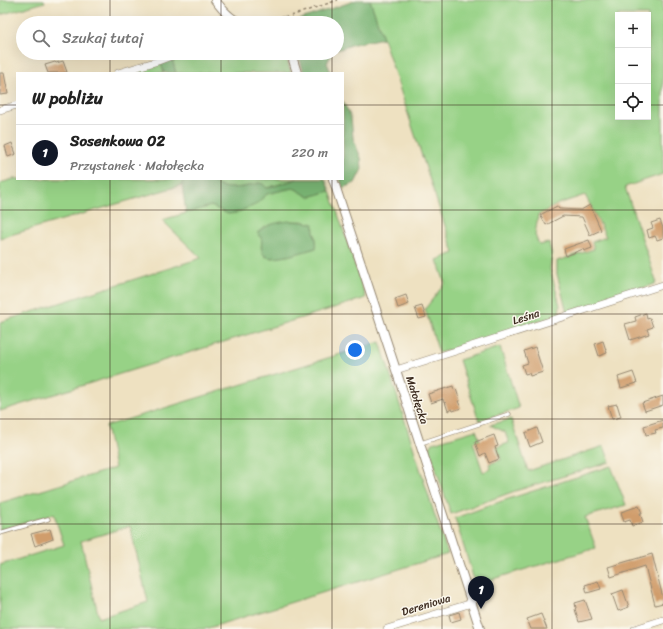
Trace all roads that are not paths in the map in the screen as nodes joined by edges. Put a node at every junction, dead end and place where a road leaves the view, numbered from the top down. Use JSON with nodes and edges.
{"nodes":[{"id":1,"x":215,"y":0,"type":"edge"},
{"id":2,"x":230,"y":16,"type":"edge"},
{"id":3,"x":161,"y":60,"type":"edge"},
{"id":4,"x":293,"y":60,"type":"edge"},
{"id":5,"x":121,"y":72,"type":"edge"},
{"id":6,"x":297,"y":72,"type":"edge"},
{"id":7,"x":16,"y":105,"type":"edge"},
{"id":8,"x":0,"y":110,"type":"edge"},
{"id":9,"x":333,"y":180,"type":"edge"},
{"id":10,"x":663,"y":285,"type":"edge"},
{"id":11,"x":396,"y":370,"type":"junction"},
{"id":12,"x":509,"y":414,"type":"dead end"},
{"id":13,"x":420,"y":443,"type":"junction"},
{"id":14,"x":48,"y":519,"type":"dead end"},
{"id":15,"x":0,"y":533,"type":"edge"},
{"id":16,"x":472,"y":603,"type":"junction"},
{"id":17,"x":663,"y":620,"type":"edge"},
{"id":18,"x":387,"y":629,"type":"edge"},
{"id":19,"x":480,"y":629,"type":"edge"},
{"id":20,"x":635,"y":629,"type":"edge"}],
"edges":[{"from":1,"to":2,"type":"street"},
{"from":3,"to":5,"type":"street"},
{"from":4,"to":6,"type":"street"},
{"from":7,"to":8,"type":"street"},
{"from":9,"to":11,"type":"street","name":"Małołęcka"},
{"from":10,"to":11,"type":"street","name":"Leśna"},
{"from":11,"to":13,"type":"street","name":"Małołęcka"},
{"from":12,"to":13,"type":"lane"},
{"from":13,"to":16,"type":"street","name":"Małołęcka"},
{"from":14,"to":15,"type":"lane"},
{"from":16,"to":18,"type":"street","name":"Dereniowa"},
{"from":16,"to":19,"type":"street","name":"Małołęcka"},
{"from":17,"to":20,"type":"street"}]}
